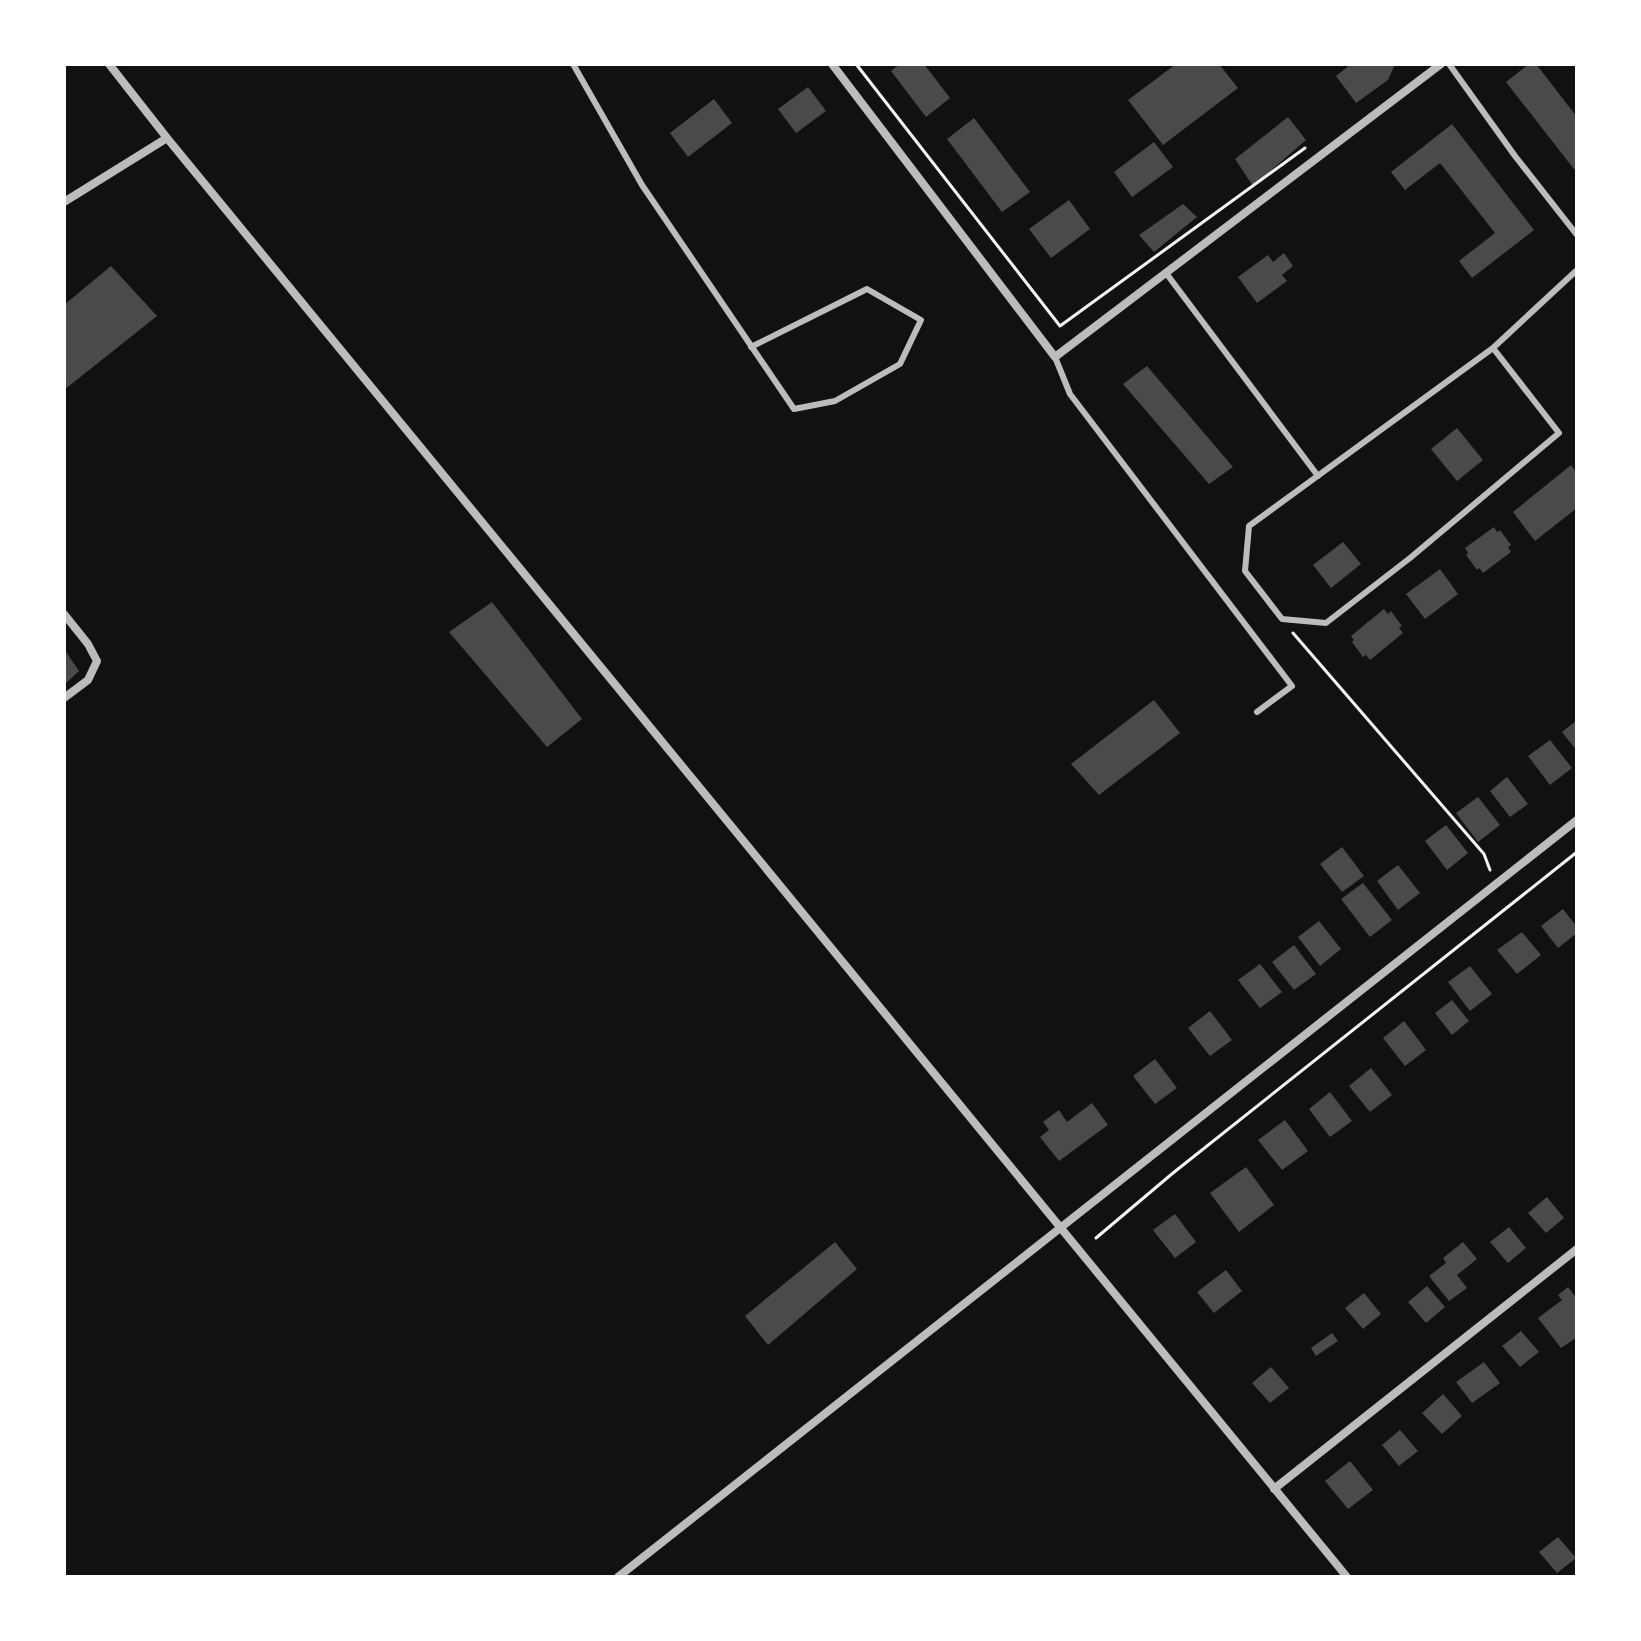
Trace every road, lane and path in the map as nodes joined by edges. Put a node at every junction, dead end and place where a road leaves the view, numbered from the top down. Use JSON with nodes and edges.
{"nodes":[{"id":1,"x":109,"y":64,"type":"edge"},
{"id":2,"x":573,"y":64,"type":"edge"},
{"id":3,"x":832,"y":64,"type":"edge"},
{"id":4,"x":856,"y":64,"type":"edge"},
{"id":5,"x":1441,"y":64,"type":"edge"},
{"id":6,"x":1449,"y":64,"type":"edge"},
{"id":7,"x":167,"y":138,"type":"junction"},
{"id":8,"x":1312,"y":143,"type":"dead end"},
{"id":9,"x":64,"y":202,"type":"edge"},
{"id":10,"x":1577,"y":235,"type":"edge"},
{"id":11,"x":1577,"y":270,"type":"edge"},
{"id":12,"x":1166,"y":273,"type":"junction"},
{"id":13,"x":751,"y":347,"type":"junction"},
{"id":14,"x":1493,"y":348,"type":"junction"},
{"id":15,"x":1055,"y":357,"type":"junction"},
{"id":16,"x":1318,"y":476,"type":"junction"},
{"id":17,"x":64,"y":614,"type":"edge"},
{"id":18,"x":1282,"y":619,"type":"junction"},
{"id":19,"x":64,"y":698,"type":"edge"},
{"id":20,"x":1257,"y":712,"type":"dead end"},
{"id":21,"x":1577,"y":820,"type":"edge"},
{"id":22,"x":1577,"y":852,"type":"edge"},
{"id":23,"x":1496,"y":884,"type":"junction"},
{"id":24,"x":1061,"y":1228,"type":"junction"},
{"id":25,"x":1096,"y":1238,"type":"dead end"},
{"id":26,"x":1577,"y":1249,"type":"edge"},
{"id":27,"x":1274,"y":1489,"type":"junction"},
{"id":28,"x":618,"y":1577,"type":"edge"},
{"id":29,"x":1347,"y":1577,"type":"edge"}],
"edges":[{"from":1,"to":7,"type":"street"},
{"from":2,"to":13,"type":"lane"},
{"from":3,"to":15,"type":"street"},
{"from":4,"to":8,"type":"path"},
{"from":5,"to":12,"type":"street"},
{"from":6,"to":10,"type":"lane"},
{"from":7,"to":9,"type":"street"},
{"from":7,"to":24,"type":"street"},
{"from":11,"to":14,"type":"lane"},
{"from":12,"to":15,"type":"street"},
{"from":12,"to":16,"type":"lane"},
{"from":13,"to":13,"type":"lane"},
{"from":14,"to":16,"type":"lane"},
{"from":14,"to":18,"type":"lane"},
{"from":15,"to":20,"type":"lane"},
{"from":16,"to":18,"type":"lane"},
{"from":17,"to":19,"type":"street"},
{"from":18,"to":23,"type":"path"},
{"from":21,"to":23,"type":"street"},
{"from":22,"to":25,"type":"path"},
{"from":23,"to":24,"type":"street"},
{"from":24,"to":27,"type":"street"},
{"from":24,"to":28,"type":"street"},
{"from":26,"to":27,"type":"street"},
{"from":27,"to":29,"type":"street"}]}
